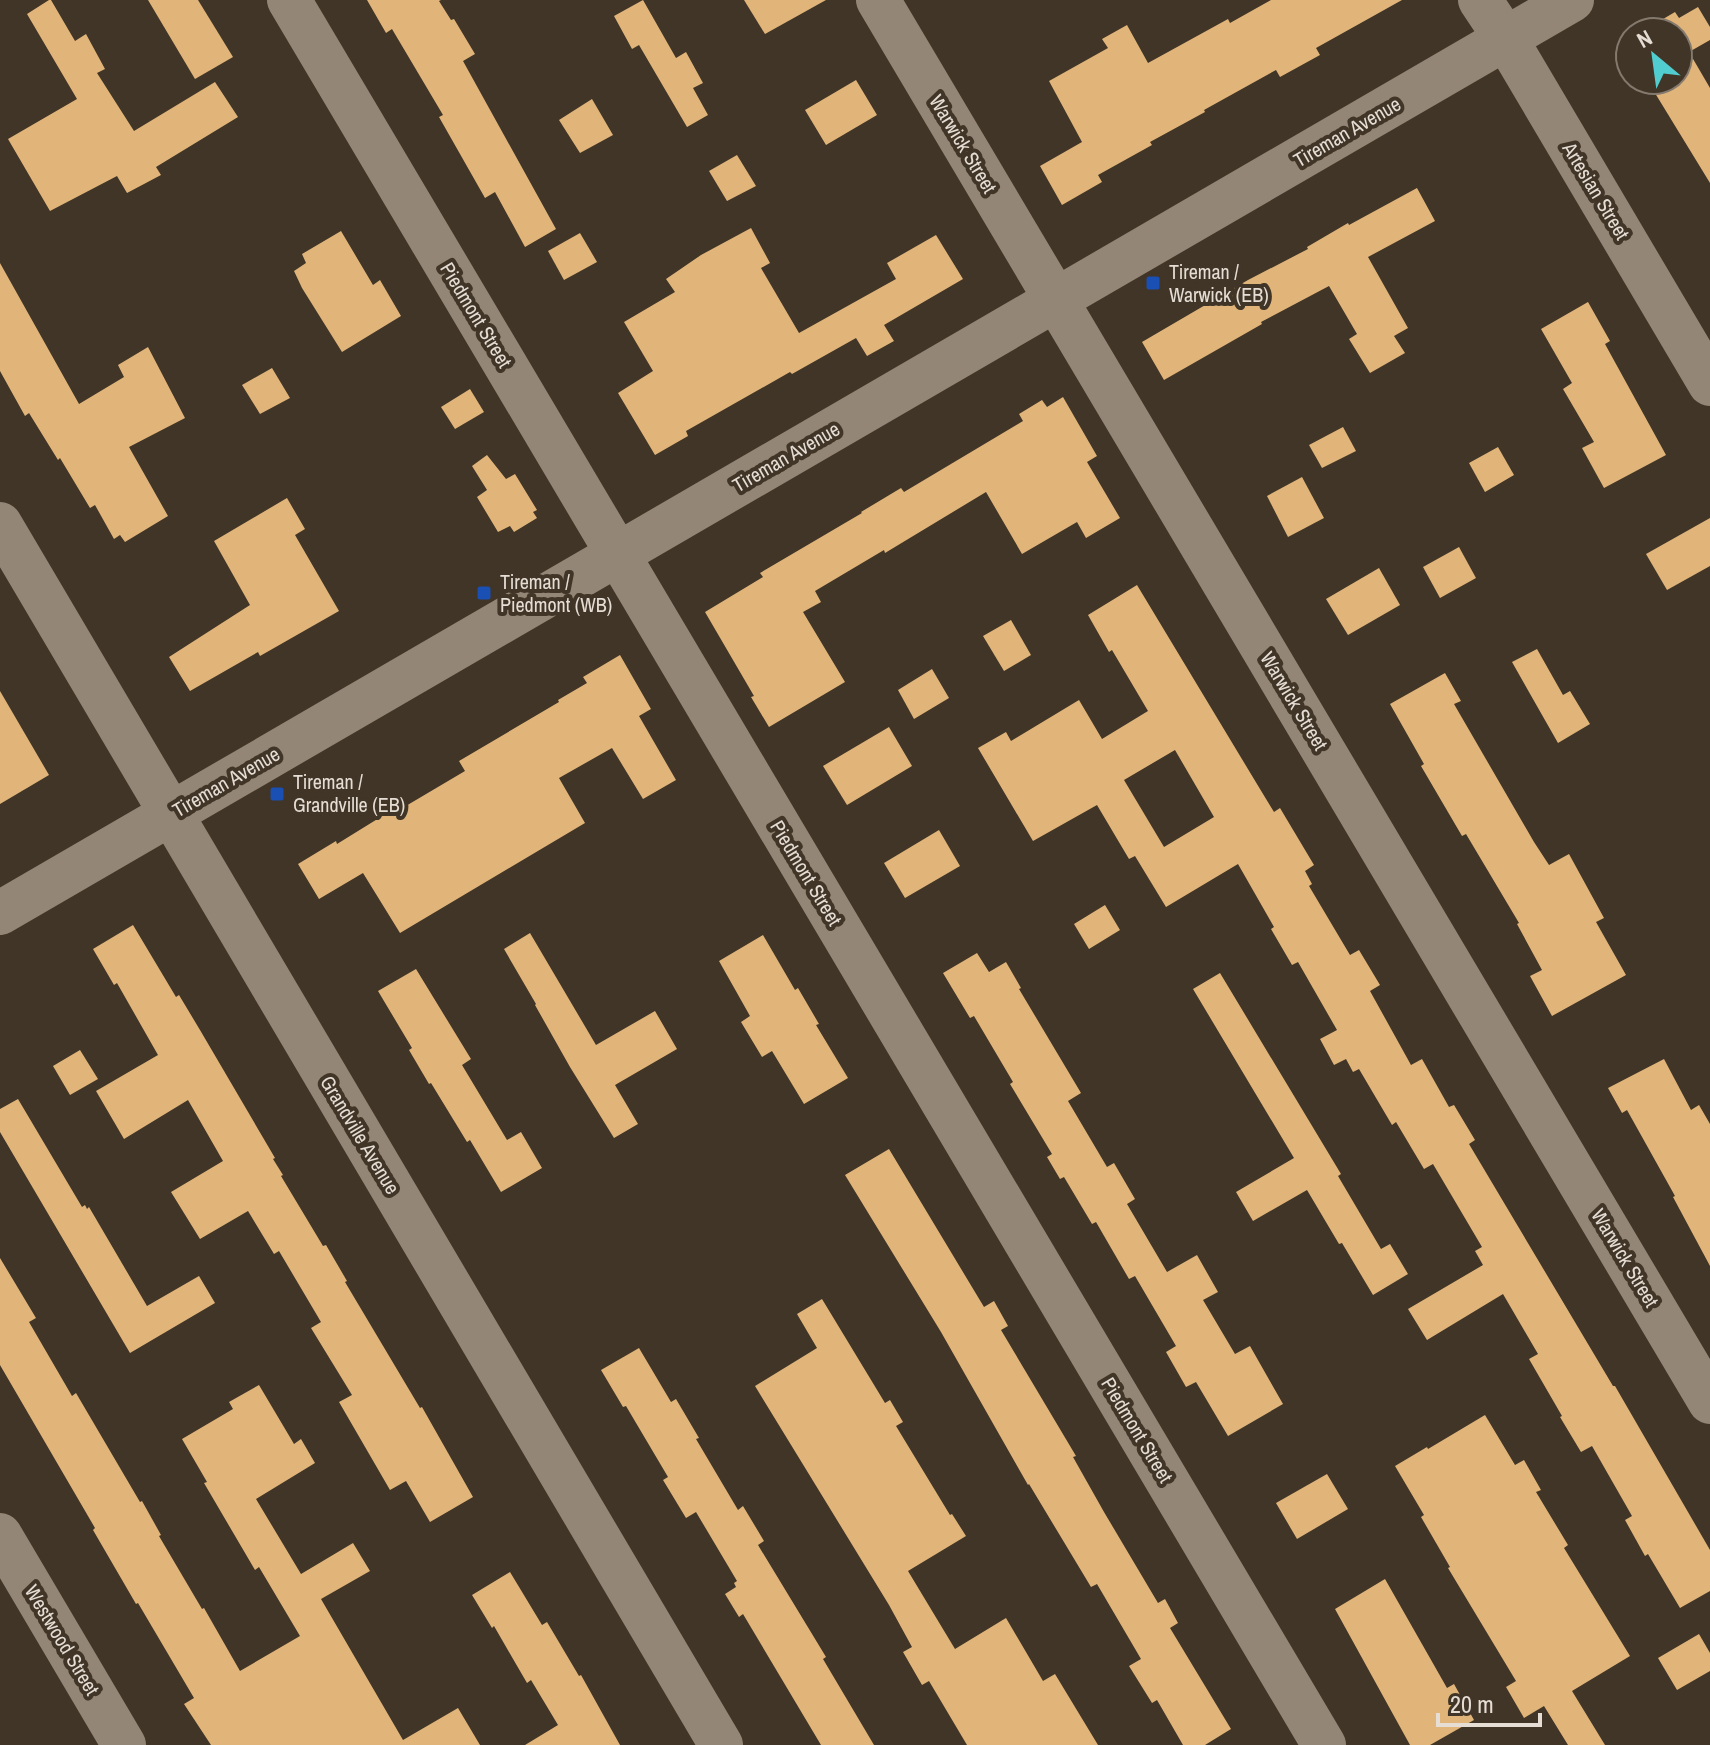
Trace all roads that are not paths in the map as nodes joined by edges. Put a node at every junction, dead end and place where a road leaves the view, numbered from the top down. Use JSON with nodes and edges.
{"nodes":[{"id":1,"x":289,"y":0,"type":"edge"},
{"id":2,"x":878,"y":0,"type":"edge"},
{"id":3,"x":1480,"y":0,"type":"edge"},
{"id":4,"x":1572,"y":0,"type":"edge"},
{"id":5,"x":1506,"y":39,"type":"junction"},
{"id":6,"x":1056,"y":300,"type":"junction"},
{"id":7,"x":1710,"y":384,"type":"edge"},
{"id":8,"x":0,"y":524,"type":"edge"},
{"id":9,"x":618,"y":554,"type":"junction"},
{"id":10,"x":172,"y":814,"type":"junction"},
{"id":11,"x":0,"y":913,"type":"edge"},
{"id":12,"x":1710,"y":1402,"type":"edge"},
{"id":13,"x":0,"y":1535,"type":"edge"},
{"id":14,"x":124,"y":1745,"type":"edge"},
{"id":15,"x":721,"y":1745,"type":"edge"},
{"id":16,"x":1324,"y":1745,"type":"edge"}],
"edges":[{"from":1,"to":9,"type":"street","name":"Piedmont Street"},
{"from":2,"to":6,"type":"street","name":"Warwick Street"},
{"from":3,"to":5,"type":"street","name":"Artesian Street"},
{"from":4,"to":5,"type":"street","name":"Tireman Avenue"},
{"from":5,"to":6,"type":"street","name":"Tireman Avenue"},
{"from":5,"to":7,"type":"street","name":"Artesian Street"},
{"from":6,"to":9,"type":"street","name":"Tireman Avenue"},
{"from":6,"to":12,"type":"street","name":"Warwick Street"},
{"from":8,"to":10,"type":"street","name":"Grandville Avenue"},
{"from":9,"to":10,"type":"street","name":"Tireman Avenue"},
{"from":9,"to":16,"type":"street","name":"Piedmont Street"},
{"from":10,"to":11,"type":"street","name":"Tireman Avenue"},
{"from":10,"to":15,"type":"street","name":"Grandville Avenue"},
{"from":13,"to":14,"type":"street","name":"Westwood Street"}]}
